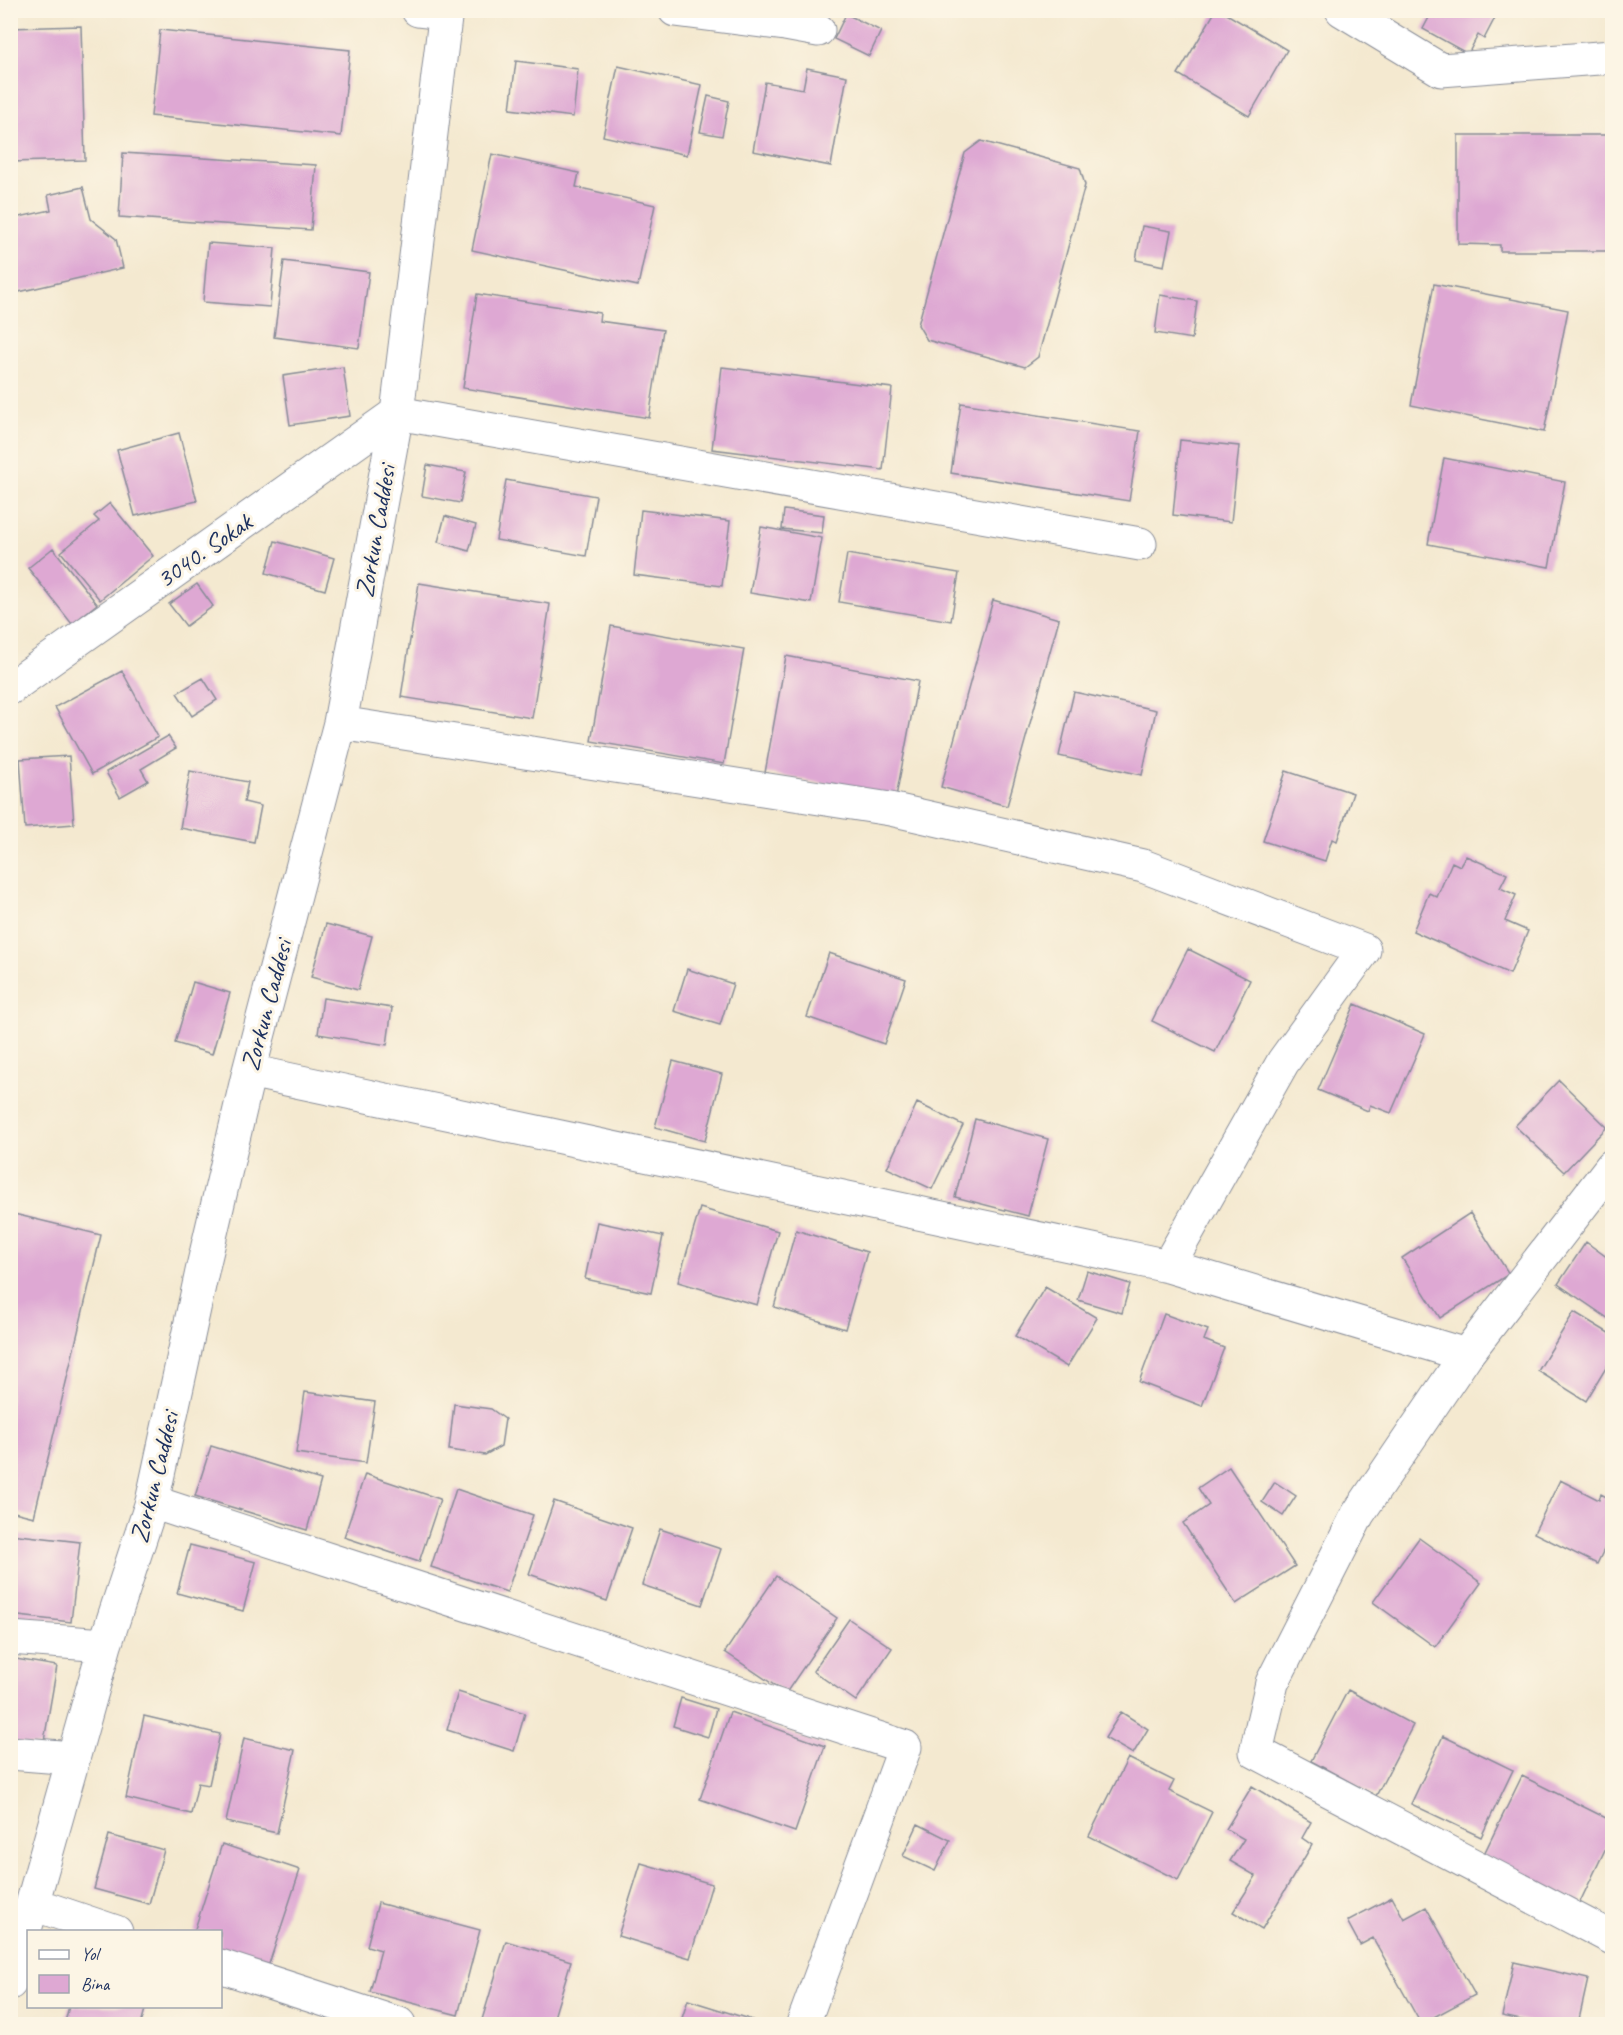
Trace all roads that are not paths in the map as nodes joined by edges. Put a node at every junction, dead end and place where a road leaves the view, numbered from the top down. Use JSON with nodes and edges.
{"nodes":[{"id":1,"x":675,"y":10,"type":"edge"},
{"id":2,"x":1342,"y":10,"type":"edge"},
{"id":3,"x":436,"y":11,"type":"edge"},
{"id":4,"x":787,"y":17,"type":"edge"},
{"id":5,"x":1385,"y":22,"type":"edge"},
{"id":6,"x":818,"y":30,"type":"dead end"},
{"id":7,"x":1612,"y":35,"type":"edge"},
{"id":8,"x":1600,"y":59,"type":"edge"},
{"id":9,"x":397,"y":413,"type":"junction"},
{"id":10,"x":1140,"y":544,"type":"dead end"},
{"id":11,"x":10,"y":688,"type":"edge"},
{"id":12,"x":340,"y":723,"type":"junction"},
{"id":13,"x":249,"y":1071,"type":"junction"},
{"id":14,"x":1612,"y":1166,"type":"edge"},
{"id":15,"x":1168,"y":1266,"type":"junction"},
{"id":16,"x":1466,"y":1355,"type":"junction"},
{"id":17,"x":152,"y":1502,"type":"junction"},
{"id":18,"x":10,"y":1638,"type":"edge"},
{"id":19,"x":105,"y":1645,"type":"junction"},
{"id":20,"x":10,"y":1753,"type":"edge"},
{"id":21,"x":73,"y":1758,"type":"junction"},
{"id":22,"x":33,"y":1904,"type":"junction"},
{"id":23,"x":110,"y":1930,"type":"edge"},
{"id":24,"x":1612,"y":1938,"type":"edge"},
{"id":25,"x":222,"y":1967,"type":"edge"},
{"id":26,"x":10,"y":1983,"type":"edge"},
{"id":27,"x":399,"y":2025,"type":"edge"},
{"id":28,"x":803,"y":2025,"type":"edge"}],
"edges":[{"from":1,"to":4,"type":"street"},
{"from":2,"to":5,"type":"street"},
{"from":3,"to":9,"type":"street","name":"Zorkun Caddesi"},
{"from":4,"to":6,"type":"street"},
{"from":5,"to":8,"type":"street"},
{"from":7,"to":8,"type":"street"},
{"from":9,"to":10,"type":"street"},
{"from":9,"to":11,"type":"street","name":"3040. Sokak"},
{"from":9,"to":12,"type":"street","name":"Zorkun Caddesi"},
{"from":12,"to":13,"type":"street","name":"Zorkun Caddesi"},
{"from":12,"to":15,"type":"street"},
{"from":13,"to":15,"type":"street"},
{"from":13,"to":17,"type":"street","name":"Zorkun Caddesi"},
{"from":14,"to":16,"type":"street"},
{"from":15,"to":16,"type":"street"},
{"from":16,"to":24,"type":"street"},
{"from":17,"to":19,"type":"street","name":"Zorkun Caddesi"},
{"from":17,"to":28,"type":"street"},
{"from":18,"to":19,"type":"street"},
{"from":19,"to":21,"type":"street","name":"Zorkun Caddesi"},
{"from":20,"to":21,"type":"street"},
{"from":21,"to":22,"type":"street","name":"Zorkun Caddesi"},
{"from":22,"to":23,"type":"street"},
{"from":22,"to":26,"type":"street","name":"Zorkun Caddesi"},
{"from":25,"to":27,"type":"street"}]}
